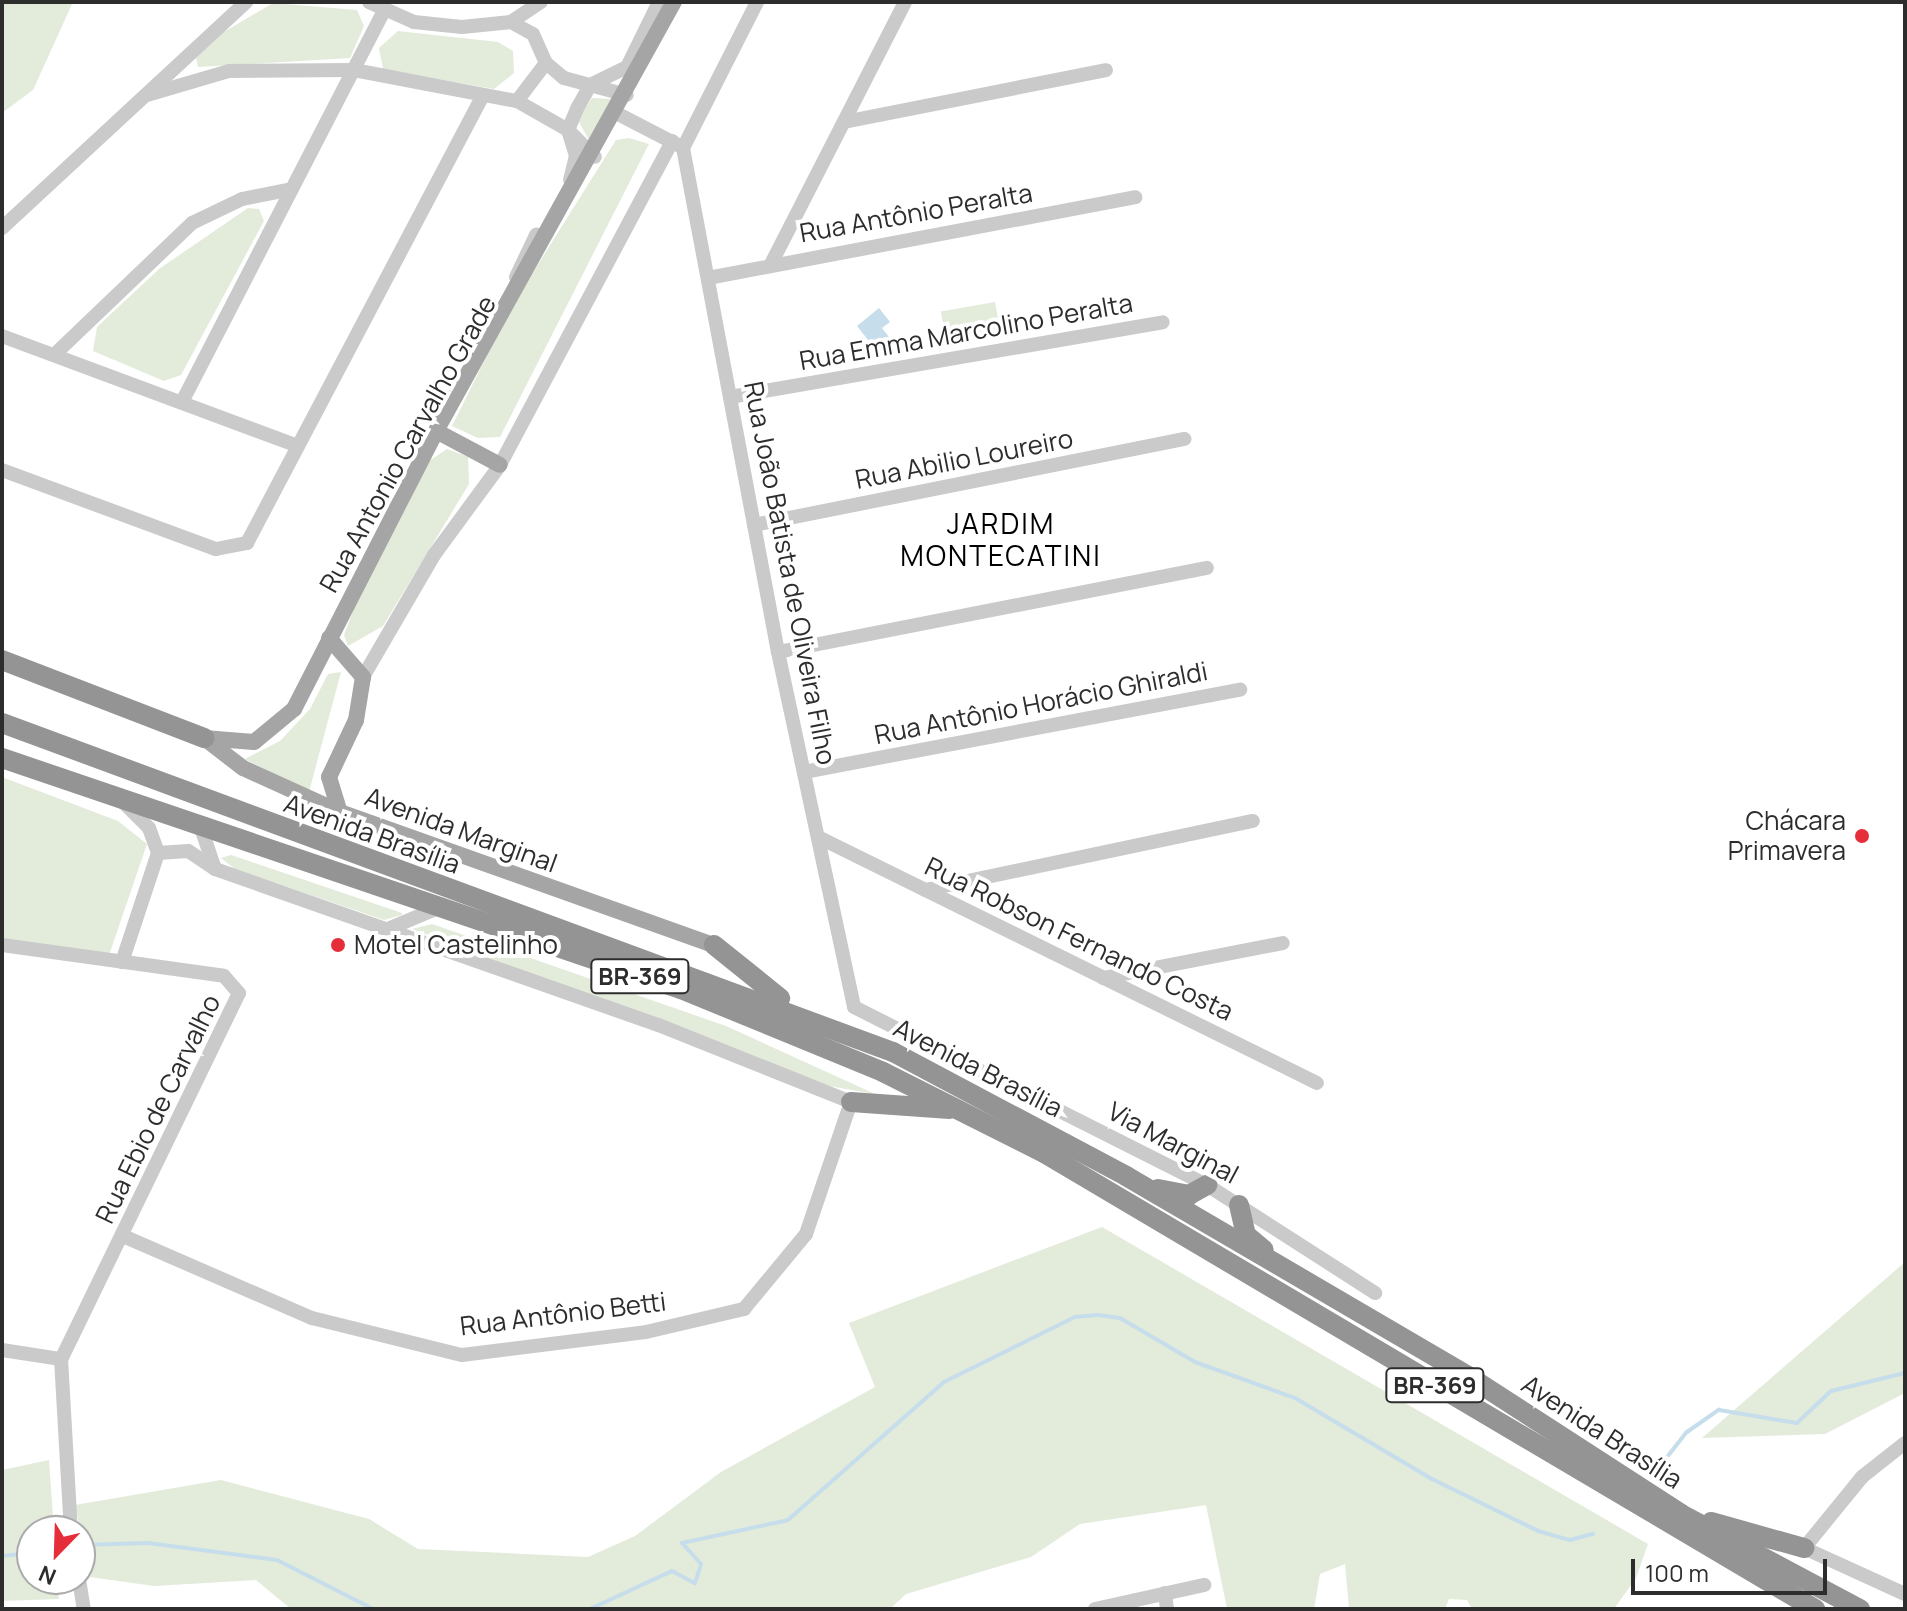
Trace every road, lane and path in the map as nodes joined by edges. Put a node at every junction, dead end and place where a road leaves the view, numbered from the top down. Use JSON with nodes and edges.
{"nodes":[{"id":1,"x":246,"y":2,"type":"edge"},
{"id":2,"x":369,"y":2,"type":"edge"},
{"id":3,"x":541,"y":2,"type":"edge"},
{"id":4,"x":659,"y":2,"type":"edge"},
{"id":5,"x":674,"y":2,"type":"edge"},
{"id":6,"x":757,"y":2,"type":"edge"},
{"id":7,"x":905,"y":2,"type":"edge"},
{"id":8,"x":384,"y":11,"type":"junction"},
{"id":9,"x":511,"y":22,"type":"junction"},
{"id":10,"x":186,"y":53,"type":"junction"},
{"id":11,"x":546,"y":63,"type":"junction"},
{"id":12,"x":354,"y":70,"type":"junction"},
{"id":13,"x":1106,"y":70,"type":"dead end"},
{"id":14,"x":199,"y":80,"type":"junction"},
{"id":15,"x":588,"y":90,"type":"junction"},
{"id":16,"x":147,"y":95,"type":"junction"},
{"id":17,"x":627,"y":95,"type":"junction"},
{"id":18,"x":482,"y":97,"type":"junction"},
{"id":19,"x":517,"y":101,"type":"junction"},
{"id":20,"x":618,"y":114,"type":"junction"},
{"id":21,"x":844,"y":122,"type":"junction"},
{"id":22,"x":568,"y":130,"type":"junction"},
{"id":23,"x":678,"y":144,"type":"junction"},
{"id":24,"x":595,"y":157,"type":"junction"},
{"id":25,"x":288,"y":190,"type":"junction"},
{"id":26,"x":1135,"y":197,"type":"dead end"},
{"id":27,"x":2,"y":228,"type":"edge"},
{"id":28,"x":771,"y":264,"type":"junction"},
{"id":29,"x":708,"y":278,"type":"junction"},
{"id":30,"x":510,"y":309,"type":"junction"},
{"id":31,"x":1163,"y":322,"type":"dead end"},
{"id":32,"x":2,"y":336,"type":"edge"},
{"id":33,"x":54,"y":355,"type":"junction"},
{"id":34,"x":730,"y":397,"type":"junction"},
{"id":35,"x":182,"y":402,"type":"junction"},
{"id":36,"x":436,"y":431,"type":"junction"},
{"id":37,"x":1184,"y":439,"type":"dead end"},
{"id":38,"x":297,"y":446,"type":"junction"},
{"id":39,"x":500,"y":465,"type":"junction"},
{"id":40,"x":2,"y":470,"type":"edge"},
{"id":41,"x":754,"y":525,"type":"junction"},
{"id":42,"x":1207,"y":568,"type":"dead end"},
{"id":43,"x":329,"y":638,"type":"junction"},
{"id":44,"x":778,"y":652,"type":"junction"},
{"id":45,"x":2,"y":660,"type":"edge"},
{"id":46,"x":363,"y":677,"type":"junction"},
{"id":47,"x":1240,"y":690,"type":"dead end"},
{"id":48,"x":2,"y":723,"type":"edge"},
{"id":49,"x":204,"y":738,"type":"junction"},
{"id":50,"x":5,"y":760,"type":"edge"},
{"id":51,"x":804,"y":772,"type":"junction"},
{"id":52,"x":120,"y":798,"type":"junction"},
{"id":53,"x":340,"y":812,"type":"junction"},
{"id":54,"x":1253,"y":821,"type":"dead end"},
{"id":55,"x":201,"y":828,"type":"junction"},
{"id":56,"x":820,"y":838,"type":"junction"},
{"id":57,"x":158,"y":853,"type":"junction"},
{"id":58,"x":215,"y":869,"type":"junction"},
{"id":59,"x":925,"y":890,"type":"junction"},
{"id":60,"x":440,"y":907,"type":"junction"},
{"id":61,"x":388,"y":929,"type":"junction"},
{"id":62,"x":1283,"y":943,"type":"dead end"},
{"id":63,"x":2,"y":945,"type":"edge"},
{"id":64,"x":714,"y":945,"type":"joint"},
{"id":65,"x":122,"y":962,"type":"junction"},
{"id":66,"x":1103,"y":978,"type":"junction"},
{"id":67,"x":854,"y":1007,"type":"joint"},
{"id":68,"x":814,"y":1019,"type":"junction"},
{"id":69,"x":1317,"y":1083,"type":"dead end"},
{"id":70,"x":851,"y":1102,"type":"junction"},
{"id":71,"x":960,"y":1110,"type":"junction"},
{"id":72,"x":1126,"y":1176,"type":"junction"},
{"id":73,"x":1207,"y":1185,"type":"junction"},
{"id":74,"x":1239,"y":1205,"type":"junction"},
{"id":75,"x":123,"y":1236,"type":"junction"},
{"id":76,"x":1308,"y":1285,"type":"junction"},
{"id":77,"x":1375,"y":1293,"type":"dead end"},
{"id":78,"x":2,"y":1350,"type":"edge"},
{"id":79,"x":61,"y":1359,"type":"junction"},
{"id":80,"x":1902,"y":1448,"type":"edge"},
{"id":81,"x":1681,"y":1514,"type":"junction"},
{"id":82,"x":70,"y":1515,"type":"edge"},
{"id":83,"x":1804,"y":1548,"type":"junction"},
{"id":84,"x":1761,"y":1581,"type":"junction"},
{"id":85,"x":1204,"y":1585,"type":"dead end"},
{"id":86,"x":1165,"y":1593,"type":"junction"},
{"id":87,"x":1905,"y":1594,"type":"edge"},
{"id":88,"x":1095,"y":1609,"type":"edge"},
{"id":89,"x":1167,"y":1609,"type":"edge"},
{"id":90,"x":1792,"y":1609,"type":"edge"},
{"id":91,"x":1815,"y":1609,"type":"edge"},
{"id":92,"x":1860,"y":1609,"type":"edge"}],
"edges":[{"from":1,"to":10,"type":"street"},
{"from":2,"to":8,"type":"street"},
{"from":3,"to":9,"type":"street"},
{"from":4,"to":15,"type":"street"},
{"from":5,"to":17,"type":"main road","name":"Rua Antonio Carvalho Grade"},
{"from":6,"to":23,"type":"street"},
{"from":7,"to":21,"type":"street"},
{"from":8,"to":9,"type":"street"},
{"from":8,"to":12,"type":"street"},
{"from":9,"to":11,"type":"street"},
{"from":10,"to":14,"type":"street"},
{"from":10,"to":16,"type":"street"},
{"from":11,"to":15,"type":"street"},
{"from":11,"to":19,"type":"street"},
{"from":12,"to":14,"type":"street"},
{"from":12,"to":18,"type":"street"},
{"from":12,"to":25,"type":"street"},
{"from":13,"to":21,"type":"street"},
{"from":14,"to":16,"type":"street"},
{"from":15,"to":17,"type":"street"},
{"from":15,"to":22,"type":"street"},
{"from":16,"to":27,"type":"street"},
{"from":17,"to":20,"type":"main road","name":"Rua Antonio Carvalho Grade"},
{"from":18,"to":19,"type":"street"},
{"from":18,"to":38,"type":"street"},
{"from":19,"to":22,"type":"street"},
{"from":20,"to":23,"type":"street"},
{"from":20,"to":24,"type":"main road","name":"Rua Antonio Carvalho Grade"},
{"from":21,"to":28,"type":"street"},
{"from":22,"to":24,"type":"street"},
{"from":22,"to":30,"type":"street"},
{"from":23,"to":29,"type":"street","name":"Rua João Batista de Oliveira Filho"},
{"from":23,"to":39,"type":"street"},
{"from":24,"to":30,"type":"main road","name":"Rua Antonio Carvalho Grade"},
{"from":25,"to":33,"type":"street"},
{"from":25,"to":35,"type":"street"},
{"from":26,"to":28,"type":"street","name":"Rua Antônio Peralta"},
{"from":28,"to":29,"type":"street","name":"Rua Antônio Peralta"},
{"from":29,"to":34,"type":"street","name":"Rua João Batista de Oliveira Filho"},
{"from":30,"to":36,"type":"main road","name":"Rua Antonio Carvalho Grade"},
{"from":31,"to":34,"type":"street","name":"Rua Emma Marcolino Peralta"},
{"from":32,"to":33,"type":"street"},
{"from":33,"to":35,"type":"street"},
{"from":34,"to":41,"type":"street","name":"Rua João Batista de Oliveira Filho"},
{"from":35,"to":38,"type":"street"},
{"from":36,"to":39,"type":"main road"},
{"from":36,"to":43,"type":"main road","name":"Rua Antonio Carvalho Grade"},
{"from":37,"to":41,"type":"street","name":"Rua Abilio Loureiro"},
{"from":38,"to":40,"type":"street"},
{"from":39,"to":46,"type":"street"},
{"from":41,"to":44,"type":"street","name":"Rua João Batista de Oliveira Filho"},
{"from":42,"to":44,"type":"street"},
{"from":43,"to":46,"type":"main road"},
{"from":43,"to":49,"type":"main road","name":"Rua Antonio Carvalho Grade"},
{"from":44,"to":51,"type":"street","name":"Rua João Batista de Oliveira Filho"},
{"from":45,"to":49,"type":"highway"},
{"from":46,"to":53,"type":"main road"},
{"from":47,"to":51,"type":"street","name":"Rua Antônio Horácio Ghiraldi"},
{"from":48,"to":68,"type":"highway","name":"Avenida Brasília","number":"BR-369"},
{"from":49,"to":53,"type":"main road","name":"Avenida Marginal"},
{"from":50,"to":52,"type":"highway","name":"Avenida Brasília","number":"BR-369"},
{"from":51,"to":56,"type":"street","name":"Rua João Batista de Oliveira Filho"},
{"from":52,"to":55,"type":"highway","name":"Avenida Brasília","number":"BR-369"},
{"from":52,"to":57,"type":"street"},
{"from":53,"to":64,"type":"main road","name":"Avenida Marginal"},
{"from":54,"to":59,"type":"street"},
{"from":55,"to":58,"type":"street"},
{"from":55,"to":60,"type":"highway","name":"Avenida Brasília","number":"BR-369"},
{"from":56,"to":59,"type":"street","name":"Rua Robson Fernando Costa"},
{"from":56,"to":67,"type":"street","name":"Rua João Batista de Oliveira Filho"},
{"from":57,"to":58,"type":"street"},
{"from":57,"to":65,"type":"street"},
{"from":58,"to":61,"type":"street"},
{"from":59,"to":66,"type":"street","name":"Rua Robson Fernando Costa"},
{"from":60,"to":61,"type":"street"},
{"from":60,"to":71,"type":"highway","name":"Avenida Brasília","number":"BR-369"},
{"from":61,"to":70,"type":"street"},
{"from":62,"to":66,"type":"street"},
{"from":63,"to":65,"type":"street"},
{"from":64,"to":68,"type":"highway"},
{"from":65,"to":75,"type":"street","name":"Rua Ebio de Carvalho"},
{"from":66,"to":69,"type":"street","name":"Rua Robson Fernando Costa"},
{"from":67,"to":73,"type":"street","name":"Via Marginal"},
{"from":68,"to":72,"type":"highway","name":"Avenida Brasília","number":"BR-369"},
{"from":70,"to":71,"type":"highway"},
{"from":70,"to":75,"type":"street","name":"Rua Antônio Betti"},
{"from":71,"to":84,"type":"highway","name":"Avenida Brasília","number":"BR-369"},
{"from":72,"to":73,"type":"highway"},
{"from":72,"to":76,"type":"highway","name":"Avenida Brasília","number":"BR-369"},
{"from":73,"to":74,"type":"street","name":"Via Marginal"},
{"from":74,"to":76,"type":"highway"},
{"from":74,"to":77,"type":"street","name":"Via Marginal"},
{"from":75,"to":79,"type":"street","name":"Rua Ebio de Carvalho"},
{"from":76,"to":81,"type":"highway","name":"Avenida Brasília","number":"BR-369"},
{"from":78,"to":79,"type":"street"},
{"from":79,"to":82,"type":"street"},
{"from":80,"to":83,"type":"street"},
{"from":81,"to":83,"type":"highway"},
{"from":81,"to":92,"type":"highway","name":"Avenida Brasília","number":"BR-369"},
{"from":83,"to":87,"type":"street"},
{"from":84,"to":90,"type":"highway"},
{"from":84,"to":91,"type":"highway","name":"Avenida Brasília","number":"BR-369"},
{"from":85,"to":86,"type":"street"},
{"from":86,"to":88,"type":"street"},
{"from":86,"to":89,"type":"street"}]}
